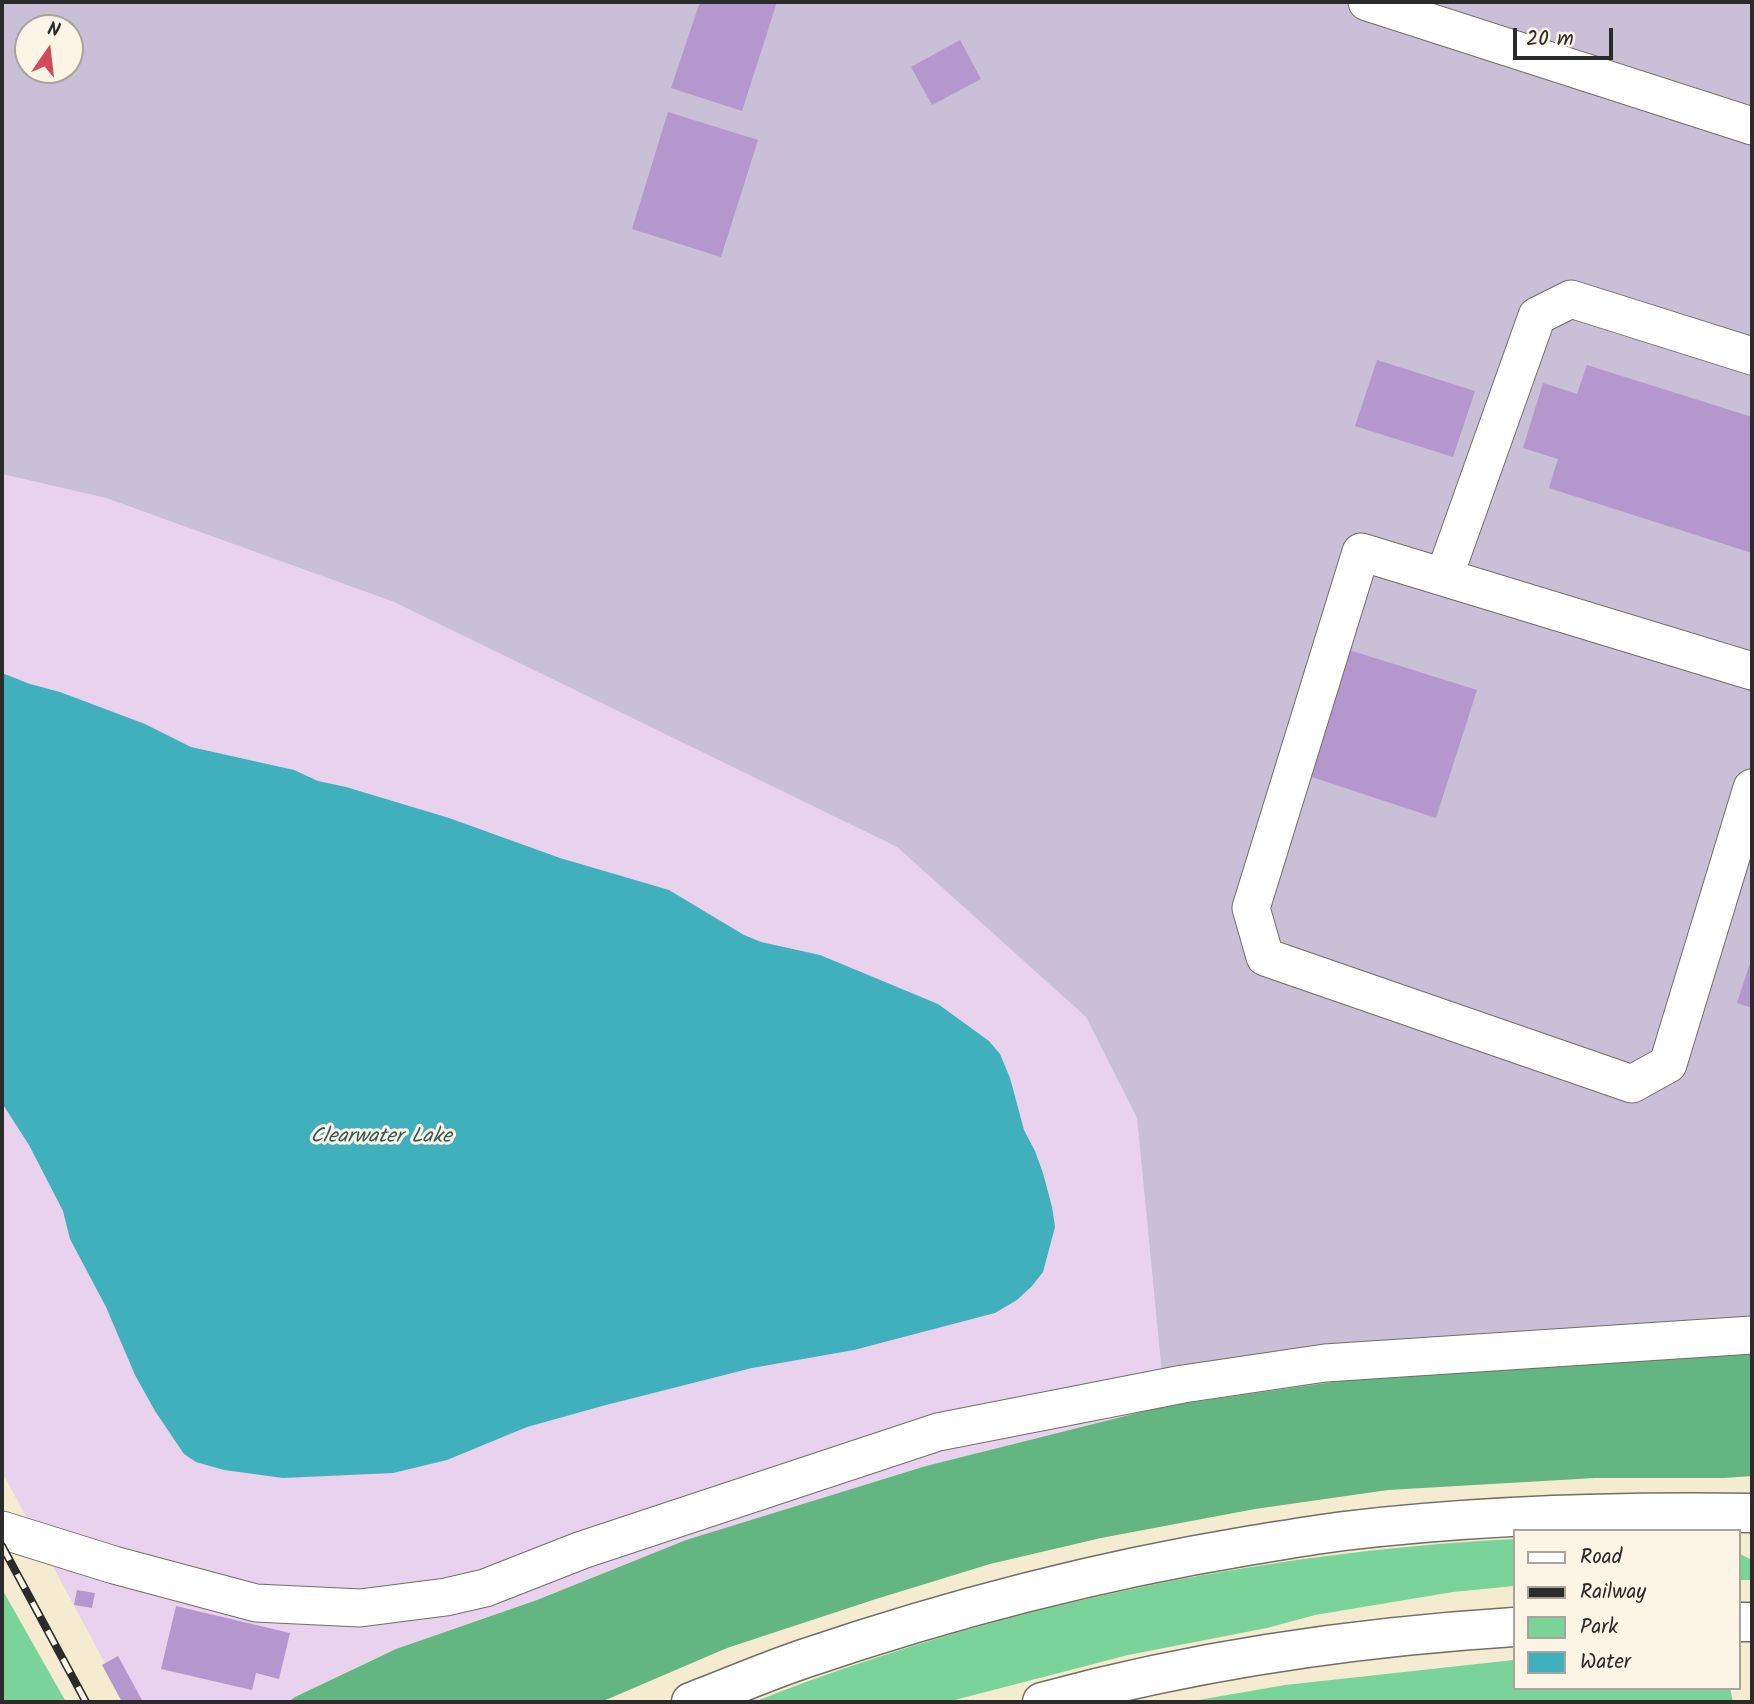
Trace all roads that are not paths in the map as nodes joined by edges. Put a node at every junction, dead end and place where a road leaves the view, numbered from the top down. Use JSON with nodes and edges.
{"nodes":[{"id":1,"x":1367,"y":2,"type":"edge"},
{"id":2,"x":1750,"y":118,"type":"edge"},
{"id":3,"x":1752,"y":356,"type":"edge"},
{"id":4,"x":1444,"y":577,"type":"junction"},
{"id":5,"x":1752,"y":671,"type":"edge"},
{"id":6,"x":1752,"y":788,"type":"edge"},
{"id":7,"x":1752,"y":1335,"type":"edge"},
{"id":8,"x":1752,"y":1513,"type":"edge"},
{"id":9,"x":2,"y":1530,"type":"edge"},
{"id":10,"x":1512,"y":1627,"type":"edge"},
{"id":11,"x":691,"y":1702,"type":"edge"},
{"id":12,"x":1042,"y":1702,"type":"edge"}],
"edges":[{"from":1,"to":2,"type":"lane"},
{"from":3,"to":4,"type":"lane"},
{"from":4,"to":5,"type":"lane"},
{"from":4,"to":6,"type":"lane"},
{"from":7,"to":9,"type":"lane"},
{"from":8,"to":11,"type":"main road"},
{"from":10,"to":12,"type":"main road"}]}
